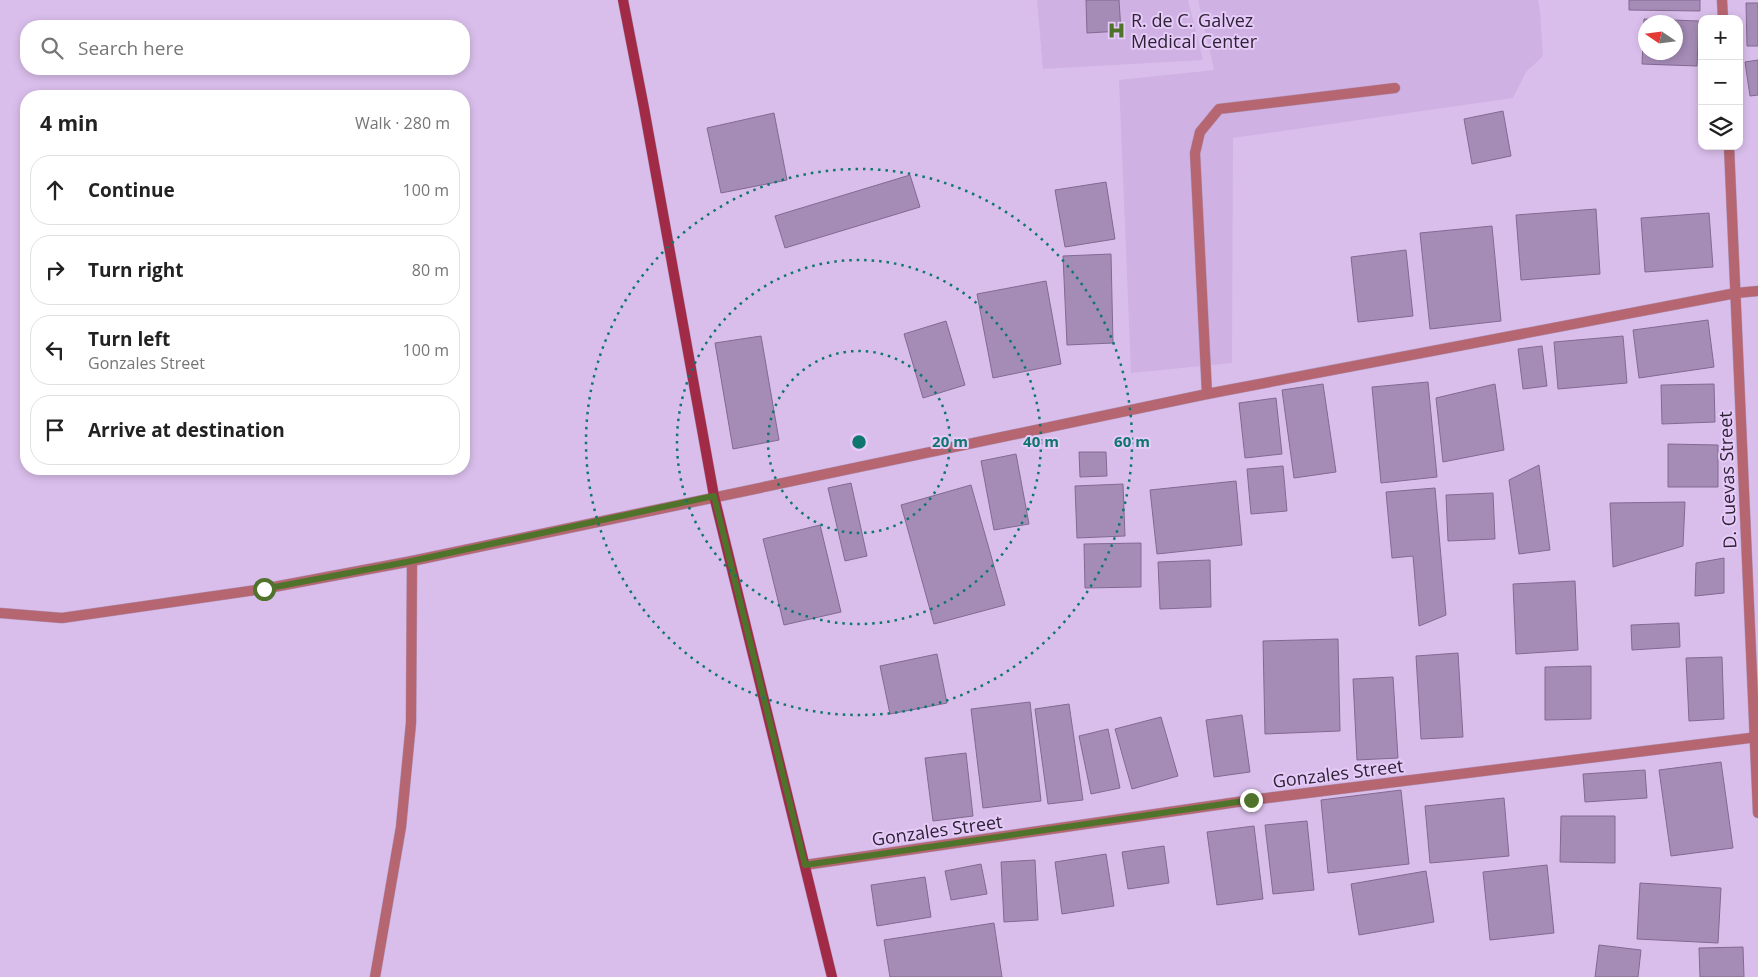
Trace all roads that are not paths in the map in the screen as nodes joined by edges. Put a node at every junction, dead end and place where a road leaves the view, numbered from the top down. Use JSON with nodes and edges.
{"nodes":[{"id":1,"x":622,"y":0,"type":"edge"},
{"id":2,"x":1722,"y":0,"type":"edge"},
{"id":3,"x":1723,"y":15,"type":"edge"},
{"id":4,"x":1395,"y":88,"type":"dead end"},
{"id":5,"x":1729,"y":150,"type":"edge"},
{"id":6,"x":1758,"y":292,"type":"edge"},
{"id":7,"x":1736,"y":293,"type":"junction"},
{"id":8,"x":1206,"y":394,"type":"junction"},
{"id":9,"x":714,"y":496,"type":"junction"},
{"id":10,"x":412,"y":561,"type":"junction"},
{"id":11,"x":0,"y":613,"type":"edge"},
{"id":12,"x":1756,"y":737,"type":"edge"},
{"id":13,"x":1758,"y":813,"type":"edge"},
{"id":14,"x":805,"y":865,"type":"junction"},
{"id":15,"x":375,"y":977,"type":"edge"},
{"id":16,"x":832,"y":977,"type":"edge"}],
"edges":[{"from":1,"to":9,"type":"street"},
{"from":2,"to":3,"type":"street"},
{"from":4,"to":8,"type":"street"},
{"from":5,"to":7,"type":"street","name":"D. Cuevas Street"},
{"from":6,"to":7,"type":"street"},
{"from":7,"to":8,"type":"street"},
{"from":7,"to":12,"type":"street","name":"D. Cuevas Street"},
{"from":8,"to":9,"type":"street"},
{"from":9,"to":10,"type":"street"},
{"from":9,"to":14,"type":"street"},
{"from":10,"to":11,"type":"street"},
{"from":10,"to":15,"type":"street"},
{"from":12,"to":13,"type":"street","name":"D. Cuevas Street"},
{"from":12,"to":14,"type":"street","name":"Gonzales Street"},
{"from":14,"to":16,"type":"street"}]}
